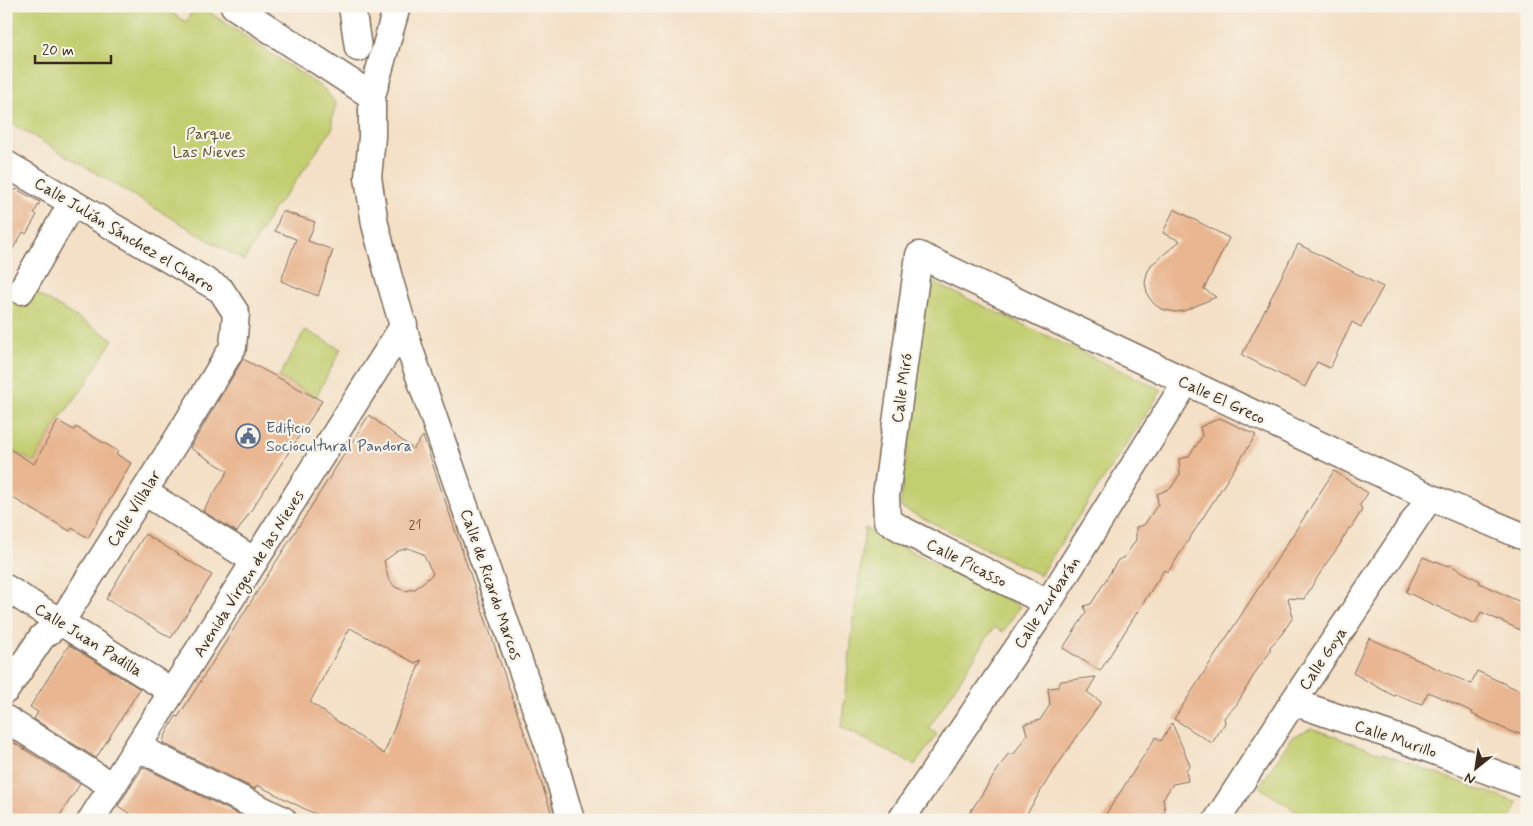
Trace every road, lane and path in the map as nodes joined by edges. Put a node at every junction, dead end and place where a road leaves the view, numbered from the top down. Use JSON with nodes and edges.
{"nodes":[{"id":1,"x":234,"y":6,"type":"edge"},
{"id":2,"x":352,"y":6,"type":"edge"},
{"id":3,"x":397,"y":6,"type":"edge"},
{"id":4,"x":358,"y":48,"type":"dead end"},
{"id":5,"x":372,"y":96,"type":"junction"},
{"id":6,"x":6,"y":164,"type":"edge"},
{"id":7,"x":72,"y":203,"type":"junction"},
{"id":8,"x":919,"y":255,"type":"joint"},
{"id":9,"x":21,"y":291,"type":"dead end"},
{"id":10,"x":236,"y":313,"type":"joint"},
{"id":11,"x":401,"y":341,"type":"junction"},
{"id":12,"x":1186,"y":382,"type":"junction"},
{"id":13,"x":144,"y":492,"type":"junction"},
{"id":14,"x":1430,"y":497,"type":"junction"},
{"id":15,"x":887,"y":520,"type":"joint"},
{"id":16,"x":1527,"y":538,"type":"edge"},
{"id":17,"x":255,"y":561,"type":"junction"},
{"id":18,"x":6,"y":588,"type":"edge"},
{"id":19,"x":1048,"y":603,"type":"junction"},
{"id":20,"x":61,"y":622,"type":"junction"},
{"id":21,"x":6,"y":690,"type":"edge"},
{"id":22,"x":171,"y":691,"type":"junction"},
{"id":23,"x":1293,"y":702,"type":"junction"},
{"id":24,"x":6,"y":720,"type":"edge"},
{"id":25,"x":137,"y":747,"type":"junction"},
{"id":26,"x":1527,"y":785,"type":"edge"},
{"id":27,"x":112,"y":786,"type":"junction"},
{"id":28,"x":275,"y":818,"type":"edge"},
{"id":29,"x":91,"y":820,"type":"edge"},
{"id":30,"x":571,"y":820,"type":"edge"},
{"id":31,"x":901,"y":820,"type":"edge"},
{"id":32,"x":1217,"y":820,"type":"edge"}],
"edges":[{"from":1,"to":5,"type":"street"},
{"from":2,"to":4,"type":"street"},
{"from":3,"to":5,"type":"street","name":"Calle de Ricardo Marcos"},
{"from":5,"to":11,"type":"street","name":"Calle de Ricardo Marcos"},
{"from":6,"to":7,"type":"street","name":"Calle Julián Sánchez el Charro"},
{"from":7,"to":9,"type":"street"},
{"from":7,"to":10,"type":"street","name":"Calle Julián Sánchez el Charro"},
{"from":8,"to":12,"type":"street","name":"Calle El Greco"},
{"from":8,"to":15,"type":"street","name":"Calle Miró"},
{"from":10,"to":13,"type":"street","name":"Calle Villalar"},
{"from":11,"to":17,"type":"street","name":"Avenida Virgen de las Nieves"},
{"from":11,"to":30,"type":"street","name":"Calle de Ricardo Marcos"},
{"from":12,"to":14,"type":"street","name":"Calle El Greco"},
{"from":12,"to":19,"type":"street","name":"Calle Zurbarán"},
{"from":13,"to":17,"type":"street"},
{"from":13,"to":20,"type":"street","name":"Calle Villalar"},
{"from":14,"to":16,"type":"street","name":"Calle El Greco"},
{"from":14,"to":23,"type":"street","name":"Calle Goya"},
{"from":15,"to":19,"type":"street","name":"Calle Picasso"},
{"from":17,"to":22,"type":"street","name":"Avenida Virgen de las Nieves"},
{"from":18,"to":20,"type":"street","name":"Calle Juan Padilla"},
{"from":19,"to":31,"type":"street","name":"Calle Zurbarán"},
{"from":20,"to":21,"type":"street","name":"Calle Villalar"},
{"from":20,"to":22,"type":"street","name":"Calle Juan Padilla"},
{"from":22,"to":25,"type":"street","name":"Avenida Virgen de las Nieves"},
{"from":23,"to":26,"type":"street","name":"Calle Murillo"},
{"from":23,"to":32,"type":"street","name":"Calle Goya"},
{"from":24,"to":27,"type":"street"},
{"from":25,"to":27,"type":"street","name":"Avenida Virgen de las Nieves"},
{"from":25,"to":28,"type":"street"},
{"from":27,"to":29,"type":"street","name":"Avenida Virgen de las Nieves"}]}
